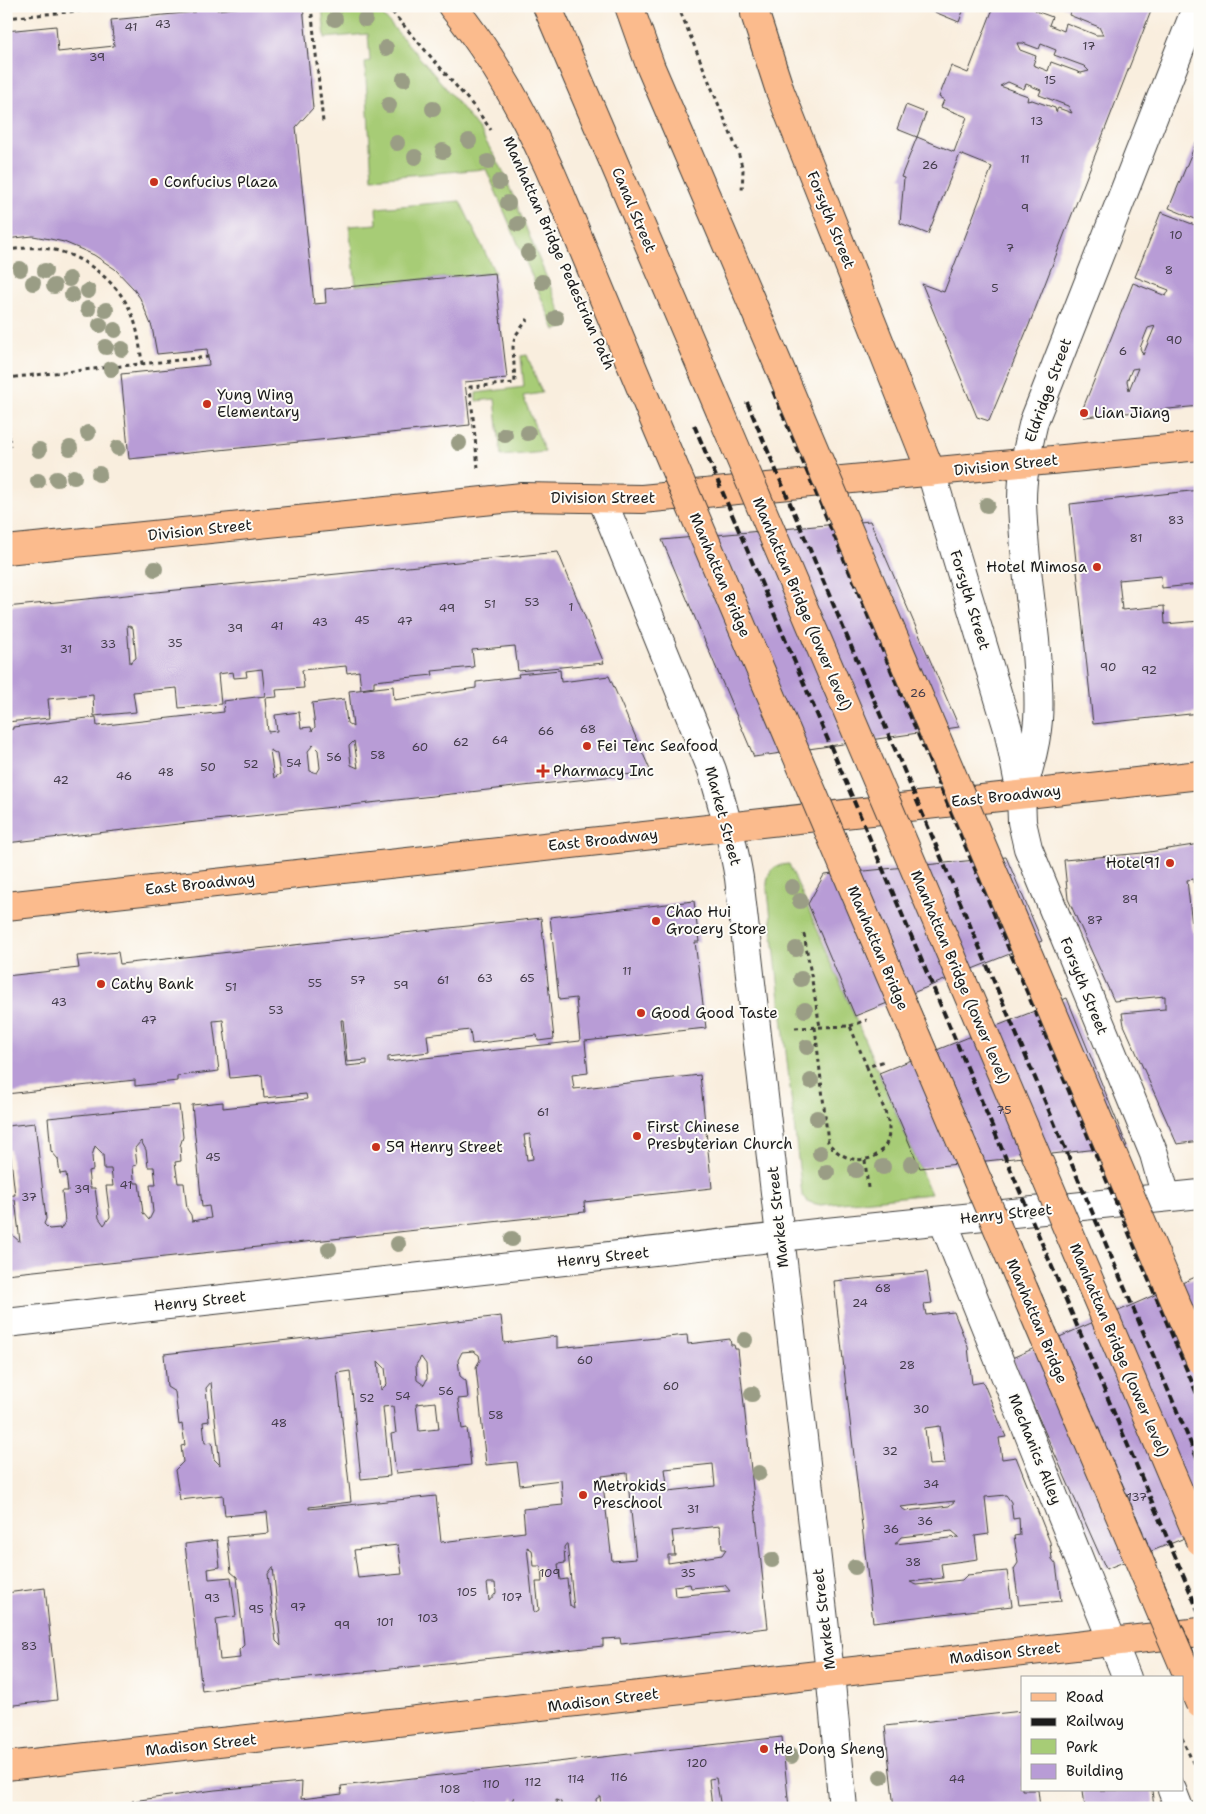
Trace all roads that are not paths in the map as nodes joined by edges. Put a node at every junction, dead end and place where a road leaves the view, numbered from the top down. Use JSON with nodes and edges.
{"nodes":[{"id":1,"x":452,"y":6,"type":"edge"},
{"id":2,"x":546,"y":6,"type":"edge"},
{"id":3,"x":629,"y":6,"type":"edge"},
{"id":4,"x":756,"y":6,"type":"edge"},
{"id":5,"x":1197,"y":6,"type":"edge"},
{"id":6,"x":721,"y":413,"type":"joint"},
{"id":7,"x":1200,"y":446,"type":"edge"},
{"id":8,"x":1025,"y":464,"type":"junction"},
{"id":9,"x":931,"y":472,"type":"junction"},
{"id":10,"x":602,"y":499,"type":"junction"},
{"id":11,"x":6,"y":550,"type":"edge"},
{"id":12,"x":1200,"y":775,"type":"edge"},
{"id":13,"x":1021,"y":794,"type":"junction"},
{"id":14,"x":729,"y":826,"type":"junction"},
{"id":15,"x":6,"y":906,"type":"edge"},
{"id":16,"x":1200,"y":1194,"type":"edge"},
{"id":17,"x":1166,"y":1198,"type":"junction"},
{"id":18,"x":943,"y":1221,"type":"junction"},
{"id":19,"x":780,"y":1237,"type":"junction"},
{"id":20,"x":6,"y":1323,"type":"edge"},
{"id":21,"x":1200,"y":1360,"type":"edge"},
{"id":22,"x":1200,"y":1541,"type":"edge"},
{"id":23,"x":1200,"y":1632,"type":"edge"},
{"id":24,"x":1112,"y":1641,"type":"junction"},
{"id":25,"x":830,"y":1673,"type":"junction"},
{"id":26,"x":1125,"y":1676,"type":"edge"},
{"id":27,"x":1200,"y":1704,"type":"edge"},
{"id":28,"x":6,"y":1766,"type":"edge"},
{"id":29,"x":1173,"y":1792,"type":"edge"},
{"id":30,"x":843,"y":1808,"type":"edge"},
{"id":31,"x":1179,"y":1808,"type":"edge"}],
"edges":[{"from":1,"to":27,"type":"main road","name":"Manhattan Bridge","bridge":true},
{"from":2,"to":6,"type":"main road","name":"Canal Street"},
{"from":3,"to":21,"type":"main road","bridge":true},
{"from":4,"to":9,"type":"main road","name":"Forsyth Street"},
{"from":5,"to":8,"type":"street","name":"Eldridge Street"},
{"from":6,"to":22,"type":"main road","name":"Manhattan Bridge (lower level)","bridge":true},
{"from":7,"to":8,"type":"main road","name":"Division Street"},
{"from":8,"to":9,"type":"main road","name":"Division Street"},
{"from":8,"to":13,"type":"street","name":"Eldridge Street"},
{"from":9,"to":10,"type":"main road","name":"Division Street"},
{"from":9,"to":13,"type":"street","name":"Forsyth Street"},
{"from":10,"to":11,"type":"main road","name":"Division Street"},
{"from":10,"to":14,"type":"street","name":"Market Street"},
{"from":12,"to":13,"type":"main road","name":"East Broadway"},
{"from":13,"to":14,"type":"main road","name":"East Broadway"},
{"from":13,"to":17,"type":"street","name":"Forsyth Street"},
{"from":14,"to":15,"type":"main road","name":"East Broadway"},
{"from":14,"to":19,"type":"street","name":"Market Street"},
{"from":16,"to":17,"type":"street","name":"Henry Street"},
{"from":17,"to":18,"type":"street","name":"Henry Street"},
{"from":18,"to":19,"type":"street","name":"Henry Street"},
{"from":18,"to":24,"type":"street","name":"Mechanics Alley"},
{"from":19,"to":20,"type":"street","name":"Henry Street"},
{"from":19,"to":25,"type":"street","name":"Market Street"},
{"from":23,"to":24,"type":"main road","name":"Madison Street"},
{"from":24,"to":25,"type":"main road","name":"Madison Street"},
{"from":24,"to":26,"type":"street","name":"Mechanics Alley"},
{"from":25,"to":28,"type":"main road","name":"Madison Street"},
{"from":25,"to":30,"type":"street","name":"Market Street"},
{"from":29,"to":31,"type":"street"}]}
